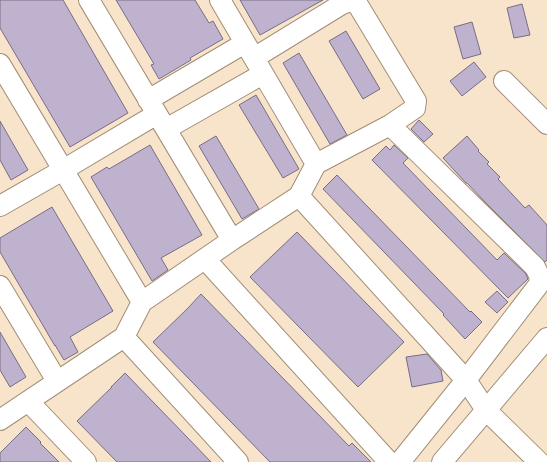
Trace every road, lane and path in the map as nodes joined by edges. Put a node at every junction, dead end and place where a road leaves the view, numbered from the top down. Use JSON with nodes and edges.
{"nodes":[{"id":1,"x":89,"y":0,"type":"edge"},
{"id":2,"x":220,"y":0,"type":"edge"},
{"id":3,"x":254,"y":58,"type":"junction"},
{"id":4,"x":0,"y":64,"type":"edge"},
{"id":5,"x":504,"y":81,"type":"dead end"},
{"id":6,"x":157,"y":114,"type":"junction"},
{"id":7,"x":547,"y":124,"type":"edge"},
{"id":8,"x":390,"y":125,"type":"junction"},
{"id":9,"x":316,"y":164,"type":"junction"},
{"id":10,"x":63,"y":170,"type":"junction"},
{"id":11,"x":299,"y":196,"type":"junction"},
{"id":12,"x":0,"y":206,"type":"edge"},
{"id":13,"x":232,"y":240,"type":"junction"},
{"id":14,"x":205,"y":259,"type":"junction"},
{"id":15,"x":0,"y":286,"type":"edge"},
{"id":16,"x":142,"y":302,"type":"junction"},
{"id":17,"x":124,"y":337,"type":"junction"},
{"id":18,"x":547,"y":338,"type":"edge"},
{"id":19,"x":466,"y":380,"type":"junction"},
{"id":20,"x":57,"y":382,"type":"junction"},
{"id":21,"x":28,"y":401,"type":"junction"},
{"id":22,"x":486,"y":410,"type":"junction"},
{"id":23,"x":0,"y":420,"type":"edge"},
{"id":24,"x":86,"y":462,"type":"edge"},
{"id":25,"x":238,"y":462,"type":"edge"},
{"id":26,"x":389,"y":462,"type":"edge"},
{"id":27,"x":400,"y":462,"type":"edge"},
{"id":28,"x":442,"y":462,"type":"edge"},
{"id":29,"x":539,"y":462,"type":"edge"}],
"edges":[{"from":1,"to":6,"type":"street"},
{"from":2,"to":3,"type":"street"},
{"from":3,"to":6,"type":"street"},
{"from":3,"to":6,"type":"street"},
{"from":3,"to":8,"type":"street"},
{"from":3,"to":9,"type":"street"},
{"from":4,"to":10,"type":"street"},
{"from":5,"to":7,"type":"street"},
{"from":6,"to":10,"type":"street"},
{"from":6,"to":13,"type":"street"},
{"from":8,"to":9,"type":"street"},
{"from":8,"to":19,"type":"street"},
{"from":9,"to":11,"type":"street"},
{"from":10,"to":12,"type":"street"},
{"from":10,"to":16,"type":"street"},
{"from":11,"to":13,"type":"street"},
{"from":11,"to":19,"type":"street"},
{"from":13,"to":14,"type":"street"},
{"from":14,"to":16,"type":"street"},
{"from":14,"to":26,"type":"street"},
{"from":15,"to":20,"type":"street"},
{"from":16,"to":17,"type":"street"},
{"from":17,"to":20,"type":"street"},
{"from":17,"to":25,"type":"street"},
{"from":18,"to":22,"type":"street"},
{"from":19,"to":22,"type":"street"},
{"from":19,"to":27,"type":"street"},
{"from":20,"to":21,"type":"street"},
{"from":21,"to":23,"type":"street"},
{"from":21,"to":24,"type":"street"},
{"from":22,"to":28,"type":"street"},
{"from":22,"to":29,"type":"street"}]}
